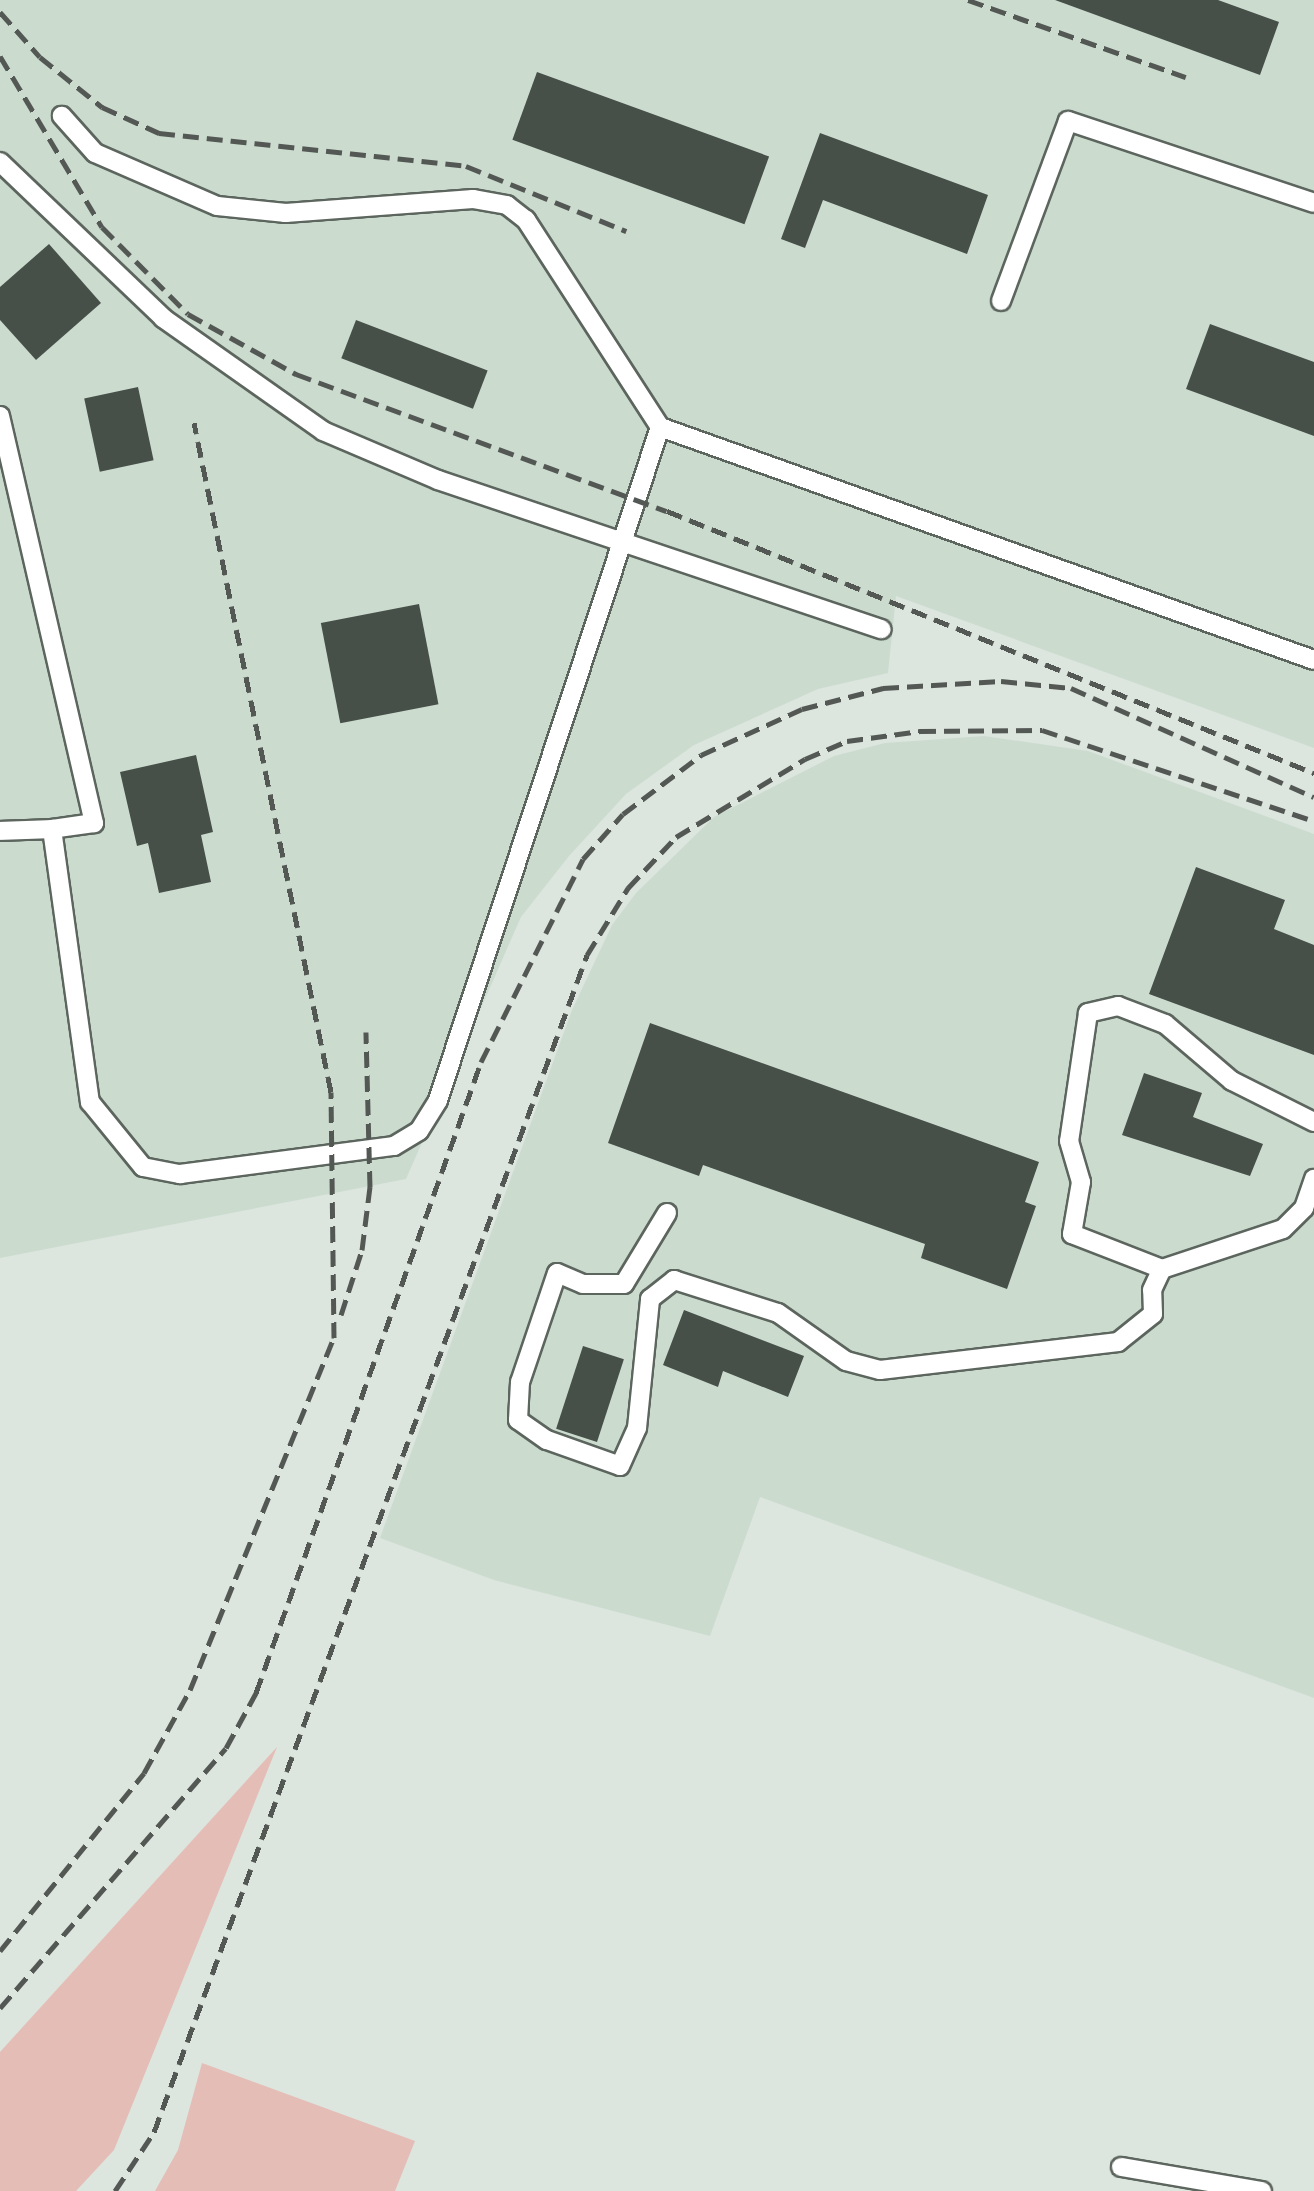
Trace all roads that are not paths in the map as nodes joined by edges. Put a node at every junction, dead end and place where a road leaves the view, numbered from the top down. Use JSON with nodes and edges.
{"nodes":[{"id":1,"x":62,"y":116,"type":"dead end"},
{"id":2,"x":0,"y":162,"type":"edge"},
{"id":3,"x":1314,"y":203,"type":"edge"},
{"id":4,"x":1001,"y":301,"type":"dead end"},
{"id":5,"x":0,"y":416,"type":"edge"},
{"id":6,"x":660,"y":427,"type":"junction"},
{"id":7,"x":619,"y":542,"type":"junction"},
{"id":8,"x":882,"y":629,"type":"dead end"},
{"id":9,"x":1314,"y":660,"type":"edge"},
{"id":10,"x":52,"y":829,"type":"junction"},
{"id":11,"x":0,"y":831,"type":"edge"},
{"id":12,"x":1314,"y":1122,"type":"edge"},
{"id":13,"x":1314,"y":1179,"type":"edge"},
{"id":14,"x":667,"y":1213,"type":"dead end"},
{"id":15,"x":1162,"y":1269,"type":"junction"},
{"id":16,"x":624,"y":1284,"type":"junction"},
{"id":17,"x":650,"y":1299,"type":"junction"},
{"id":18,"x":1121,"y":2167,"type":"dead end"},
{"id":19,"x":1262,"y":2191,"type":"edge"}],
"edges":[{"from":1,"to":6,"type":"lane"},
{"from":2,"to":7,"type":"lane"},
{"from":3,"to":4,"type":"lane"},
{"from":5,"to":10,"type":"lane"},
{"from":6,"to":7,"type":"lane"},
{"from":6,"to":9,"type":"lane"},
{"from":7,"to":8,"type":"lane"},
{"from":7,"to":10,"type":"lane"},
{"from":10,"to":11,"type":"lane"},
{"from":12,"to":15,"type":"lane"},
{"from":13,"to":15,"type":"lane"},
{"from":14,"to":16,"type":"lane"},
{"from":15,"to":17,"type":"lane"},
{"from":16,"to":17,"type":"lane"},
{"from":16,"to":17,"type":"lane"},
{"from":18,"to":19,"type":"lane"}]}
